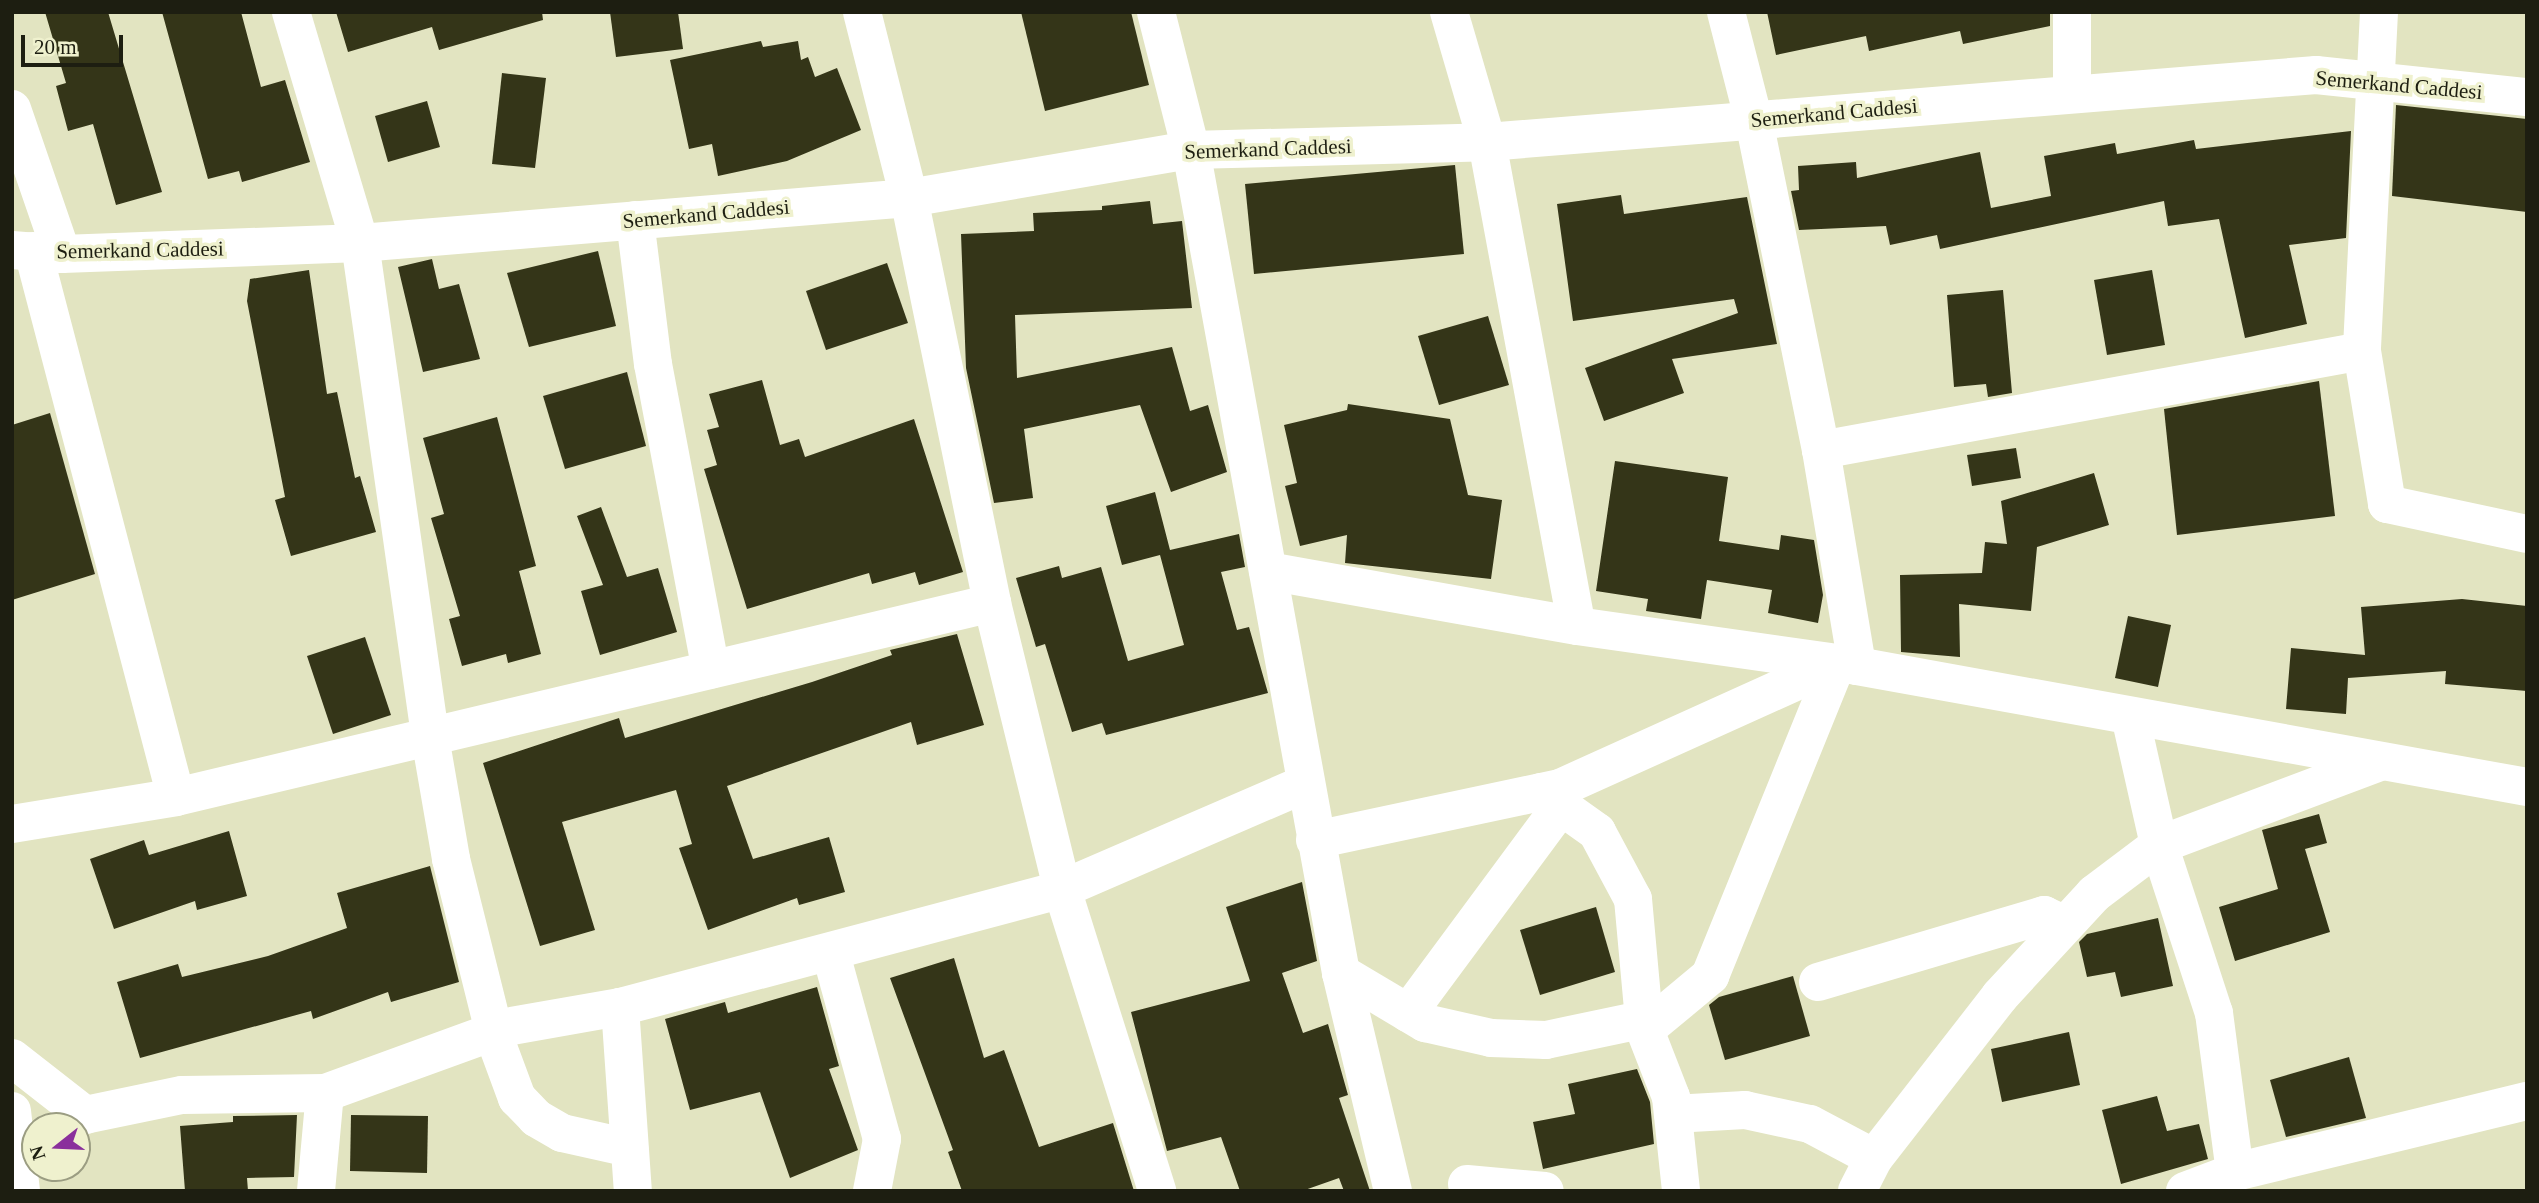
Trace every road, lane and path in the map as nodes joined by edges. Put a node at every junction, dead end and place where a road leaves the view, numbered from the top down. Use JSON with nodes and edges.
{"nodes":[{"id":1,"x":291,"y":12,"type":"edge"},
{"id":2,"x":862,"y":12,"type":"edge"},
{"id":3,"x":1156,"y":12,"type":"edge"},
{"id":4,"x":1449,"y":12,"type":"edge"},
{"id":5,"x":1726,"y":12,"type":"edge"},
{"id":6,"x":2072,"y":12,"type":"edge"},
{"id":7,"x":2379,"y":12,"type":"edge"},
{"id":8,"x":2377,"y":82,"type":"junction"},
{"id":9,"x":2072,"y":91,"type":"junction"},
{"id":10,"x":2527,"y":97,"type":"edge"},
{"id":11,"x":12,"y":109,"type":"edge"},
{"id":12,"x":1754,"y":121,"type":"junction"},
{"id":13,"x":1487,"y":142,"type":"junction"},
{"id":14,"x":1191,"y":150,"type":"junction"},
{"id":15,"x":909,"y":198,"type":"junction"},
{"id":16,"x":635,"y":220,"type":"junction"},
{"id":17,"x":360,"y":243,"type":"junction"},
{"id":18,"x":36,"y":252,"type":"edge"},
{"id":19,"x":2362,"y":351,"type":"junction"},
{"id":20,"x":1821,"y":450,"type":"junction"},
{"id":21,"x":2527,"y":534,"type":"edge"},
{"id":22,"x":1268,"y":571,"type":"junction"},
{"id":23,"x":992,"y":603,"type":"junction"},
{"id":24,"x":1577,"y":626,"type":"junction"},
{"id":25,"x":1843,"y":664,"type":"junction"},
{"id":26,"x":711,"y":670,"type":"junction"},
{"id":27,"x":2130,"y":716,"type":"junction"},
{"id":28,"x":430,"y":737,"type":"junction"},
{"id":29,"x":2382,"y":761,"type":"junction"},
{"id":30,"x":1305,"y":784,"type":"junction"},
{"id":31,"x":2527,"y":787,"type":"edge"},
{"id":32,"x":176,"y":797,"type":"junction"},
{"id":33,"x":1551,"y":799,"type":"junction"},
{"id":34,"x":12,"y":824,"type":"edge"},
{"id":35,"x":1315,"y":840,"type":"junction"},
{"id":36,"x":2159,"y":845,"type":"junction"},
{"id":37,"x":1062,"y":889,"type":"junction"},
{"id":38,"x":2064,"y":925,"type":"junction"},
{"id":39,"x":831,"y":954,"type":"junction"},
{"id":40,"x":1341,"y":973,"type":"junction"},
{"id":41,"x":1818,"y":982,"type":"dead end"},
{"id":42,"x":620,"y":1007,"type":"junction"},
{"id":43,"x":1408,"y":1013,"type":"junction"},
{"id":44,"x":1645,"y":1030,"type":"junction"},
{"id":45,"x":496,"y":1032,"type":"junction"},
{"id":46,"x":12,"y":1058,"type":"edge"},
{"id":47,"x":325,"y":1093,"type":"junction"},
{"id":48,"x":2527,"y":1101,"type":"edge"},
{"id":49,"x":12,"y":1111,"type":"edge"},
{"id":50,"x":1673,"y":1114,"type":"junction"},
{"id":51,"x":629,"y":1148,"type":"junction"},
{"id":52,"x":1874,"y":1158,"type":"junction"},
{"id":53,"x":2235,"y":1172,"type":"junction"},
{"id":54,"x":1467,"y":1184,"type":"dead end"},
{"id":55,"x":21,"y":1191,"type":"edge"},
{"id":56,"x":316,"y":1191,"type":"edge"},
{"id":57,"x":634,"y":1191,"type":"edge"},
{"id":58,"x":872,"y":1191,"type":"edge"},
{"id":59,"x":1157,"y":1191,"type":"edge"},
{"id":60,"x":1393,"y":1191,"type":"edge"},
{"id":61,"x":1545,"y":1191,"type":"edge"},
{"id":62,"x":1681,"y":1191,"type":"edge"},
{"id":63,"x":1857,"y":1191,"type":"edge"},
{"id":64,"x":2185,"y":1191,"type":"edge"}],
"edges":[{"from":1,"to":17,"type":"street"},
{"from":2,"to":15,"type":"street"},
{"from":3,"to":14,"type":"street"},
{"from":4,"to":13,"type":"street"},
{"from":5,"to":12,"type":"street"},
{"from":6,"to":9,"type":"street"},
{"from":7,"to":8,"type":"street"},
{"from":8,"to":9,"type":"street","name":"Semerkand Caddesi"},
{"from":8,"to":10,"type":"street","name":"Semerkand Caddesi"},
{"from":8,"to":19,"type":"street"},
{"from":9,"to":12,"type":"street","name":"Semerkand Caddesi"},
{"from":11,"to":18,"type":"street"},
{"from":12,"to":13,"type":"street","name":"Semerkand Caddesi"},
{"from":12,"to":20,"type":"street"},
{"from":13,"to":14,"type":"street","name":"Semerkand Caddesi"},
{"from":13,"to":24,"type":"street"},
{"from":14,"to":15,"type":"street","name":"Semerkand Caddesi"},
{"from":14,"to":22,"type":"street"},
{"from":15,"to":16,"type":"street","name":"Semerkand Caddesi"},
{"from":15,"to":23,"type":"street"},
{"from":16,"to":17,"type":"street","name":"Semerkand Caddesi"},
{"from":16,"to":26,"type":"street"},
{"from":17,"to":18,"type":"street","name":"Semerkand Caddesi"},
{"from":17,"to":28,"type":"street"},
{"from":18,"to":32,"type":"street"},
{"from":19,"to":20,"type":"street"},
{"from":19,"to":21,"type":"street"},
{"from":20,"to":25,"type":"street"},
{"from":22,"to":24,"type":"street"},
{"from":22,"to":30,"type":"street"},
{"from":23,"to":26,"type":"street"},
{"from":23,"to":37,"type":"street"},
{"from":24,"to":25,"type":"street"},
{"from":25,"to":27,"type":"street"},
{"from":25,"to":33,"type":"street"},
{"from":25,"to":44,"type":"street"},
{"from":26,"to":28,"type":"street"},
{"from":27,"to":29,"type":"street"},
{"from":27,"to":36,"type":"street"},
{"from":28,"to":32,"type":"street"},
{"from":28,"to":45,"type":"street"},
{"from":29,"to":31,"type":"street"},
{"from":29,"to":36,"type":"street"},
{"from":30,"to":35,"type":"street"},
{"from":30,"to":37,"type":"street"},
{"from":32,"to":34,"type":"street"},
{"from":33,"to":35,"type":"street"},
{"from":33,"to":43,"type":"street"},
{"from":33,"to":44,"type":"street"},
{"from":35,"to":40,"type":"street"},
{"from":36,"to":38,"type":"street"},
{"from":36,"to":53,"type":"street"},
{"from":37,"to":39,"type":"street"},
{"from":37,"to":59,"type":"street"},
{"from":38,"to":41,"type":"street"},
{"from":38,"to":52,"type":"street"},
{"from":39,"to":42,"type":"street"},
{"from":39,"to":58,"type":"street"},
{"from":40,"to":43,"type":"street"},
{"from":40,"to":60,"type":"street"},
{"from":42,"to":45,"type":"street"},
{"from":42,"to":51,"type":"street"},
{"from":43,"to":44,"type":"street"},
{"from":44,"to":50,"type":"street"},
{"from":45,"to":47,"type":"street"},
{"from":45,"to":51,"type":"street"},
{"from":46,"to":47,"type":"street"},
{"from":47,"to":56,"type":"street"},
{"from":48,"to":53,"type":"street"},
{"from":49,"to":55,"type":"street"},
{"from":50,"to":52,"type":"street"},
{"from":50,"to":62,"type":"street"},
{"from":51,"to":57,"type":"street"},
{"from":52,"to":63,"type":"street"},
{"from":53,"to":64,"type":"street"},
{"from":54,"to":61,"type":"street"}]}
